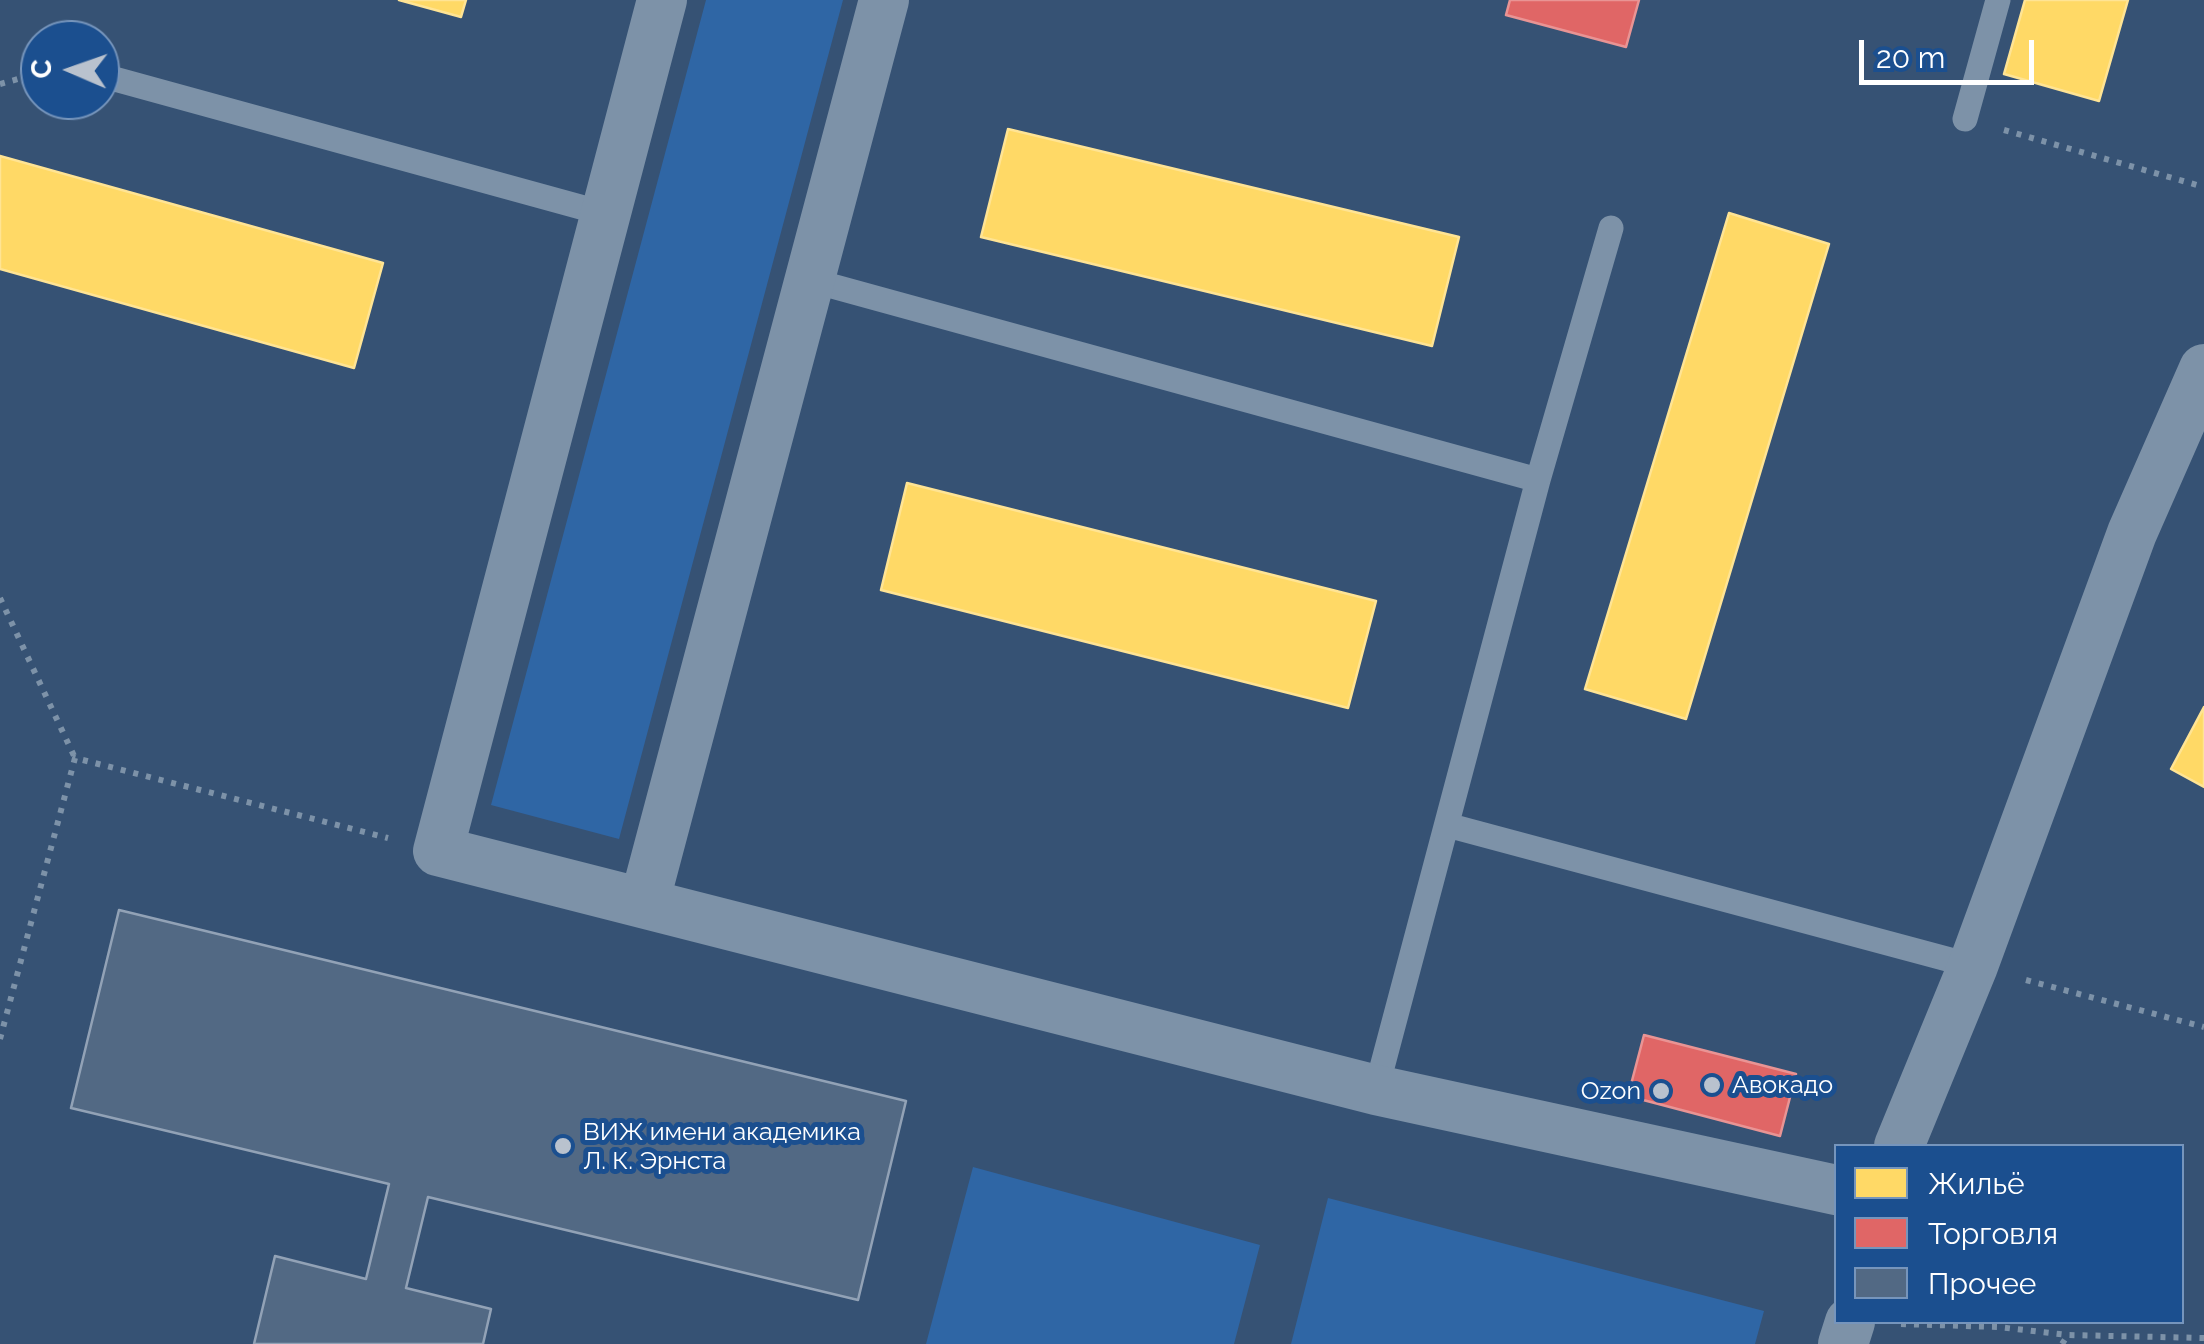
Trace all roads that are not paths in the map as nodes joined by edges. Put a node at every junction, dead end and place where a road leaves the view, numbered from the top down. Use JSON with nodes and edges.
{"nodes":[{"id":1,"x":662,"y":0,"type":"edge"},
{"id":2,"x":884,"y":0,"type":"edge"},
{"id":3,"x":1998,"y":0,"type":"edge"},
{"id":4,"x":120,"y":80,"type":"edge"},
{"id":5,"x":1965,"y":119,"type":"road end"},
{"id":6,"x":606,"y":214,"type":"junction"},
{"id":7,"x":1611,"y":228,"type":"dead end"},
{"id":8,"x":810,"y":280,"type":"junction"},
{"id":9,"x":2204,"y":369,"type":"edge"},
{"id":10,"x":1538,"y":480,"type":"junction"},
{"id":11,"x":1447,"y":825,"type":"junction"},
{"id":12,"x":644,"y":903,"type":"junction"},
{"id":13,"x":1973,"y":966,"type":"junction"},
{"id":14,"x":1376,"y":1090,"type":"junction"},
{"id":15,"x":1900,"y":1144,"type":"edge"},
{"id":16,"x":1834,"y":1190,"type":"edge"}],
"edges":[{"from":1,"to":6,"type":"street"},
{"from":2,"to":8,"type":"street"},
{"from":3,"to":5,"type":"lane"},
{"from":4,"to":6,"type":"lane"},
{"from":6,"to":12,"type":"street"},
{"from":7,"to":10,"type":"lane"},
{"from":8,"to":10,"type":"lane"},
{"from":8,"to":12,"type":"street"},
{"from":9,"to":13,"type":"street"},
{"from":10,"to":11,"type":"lane"},
{"from":11,"to":13,"type":"lane"},
{"from":11,"to":14,"type":"lane"},
{"from":12,"to":14,"type":"street"},
{"from":13,"to":15,"type":"street"},
{"from":14,"to":16,"type":"street"}]}
